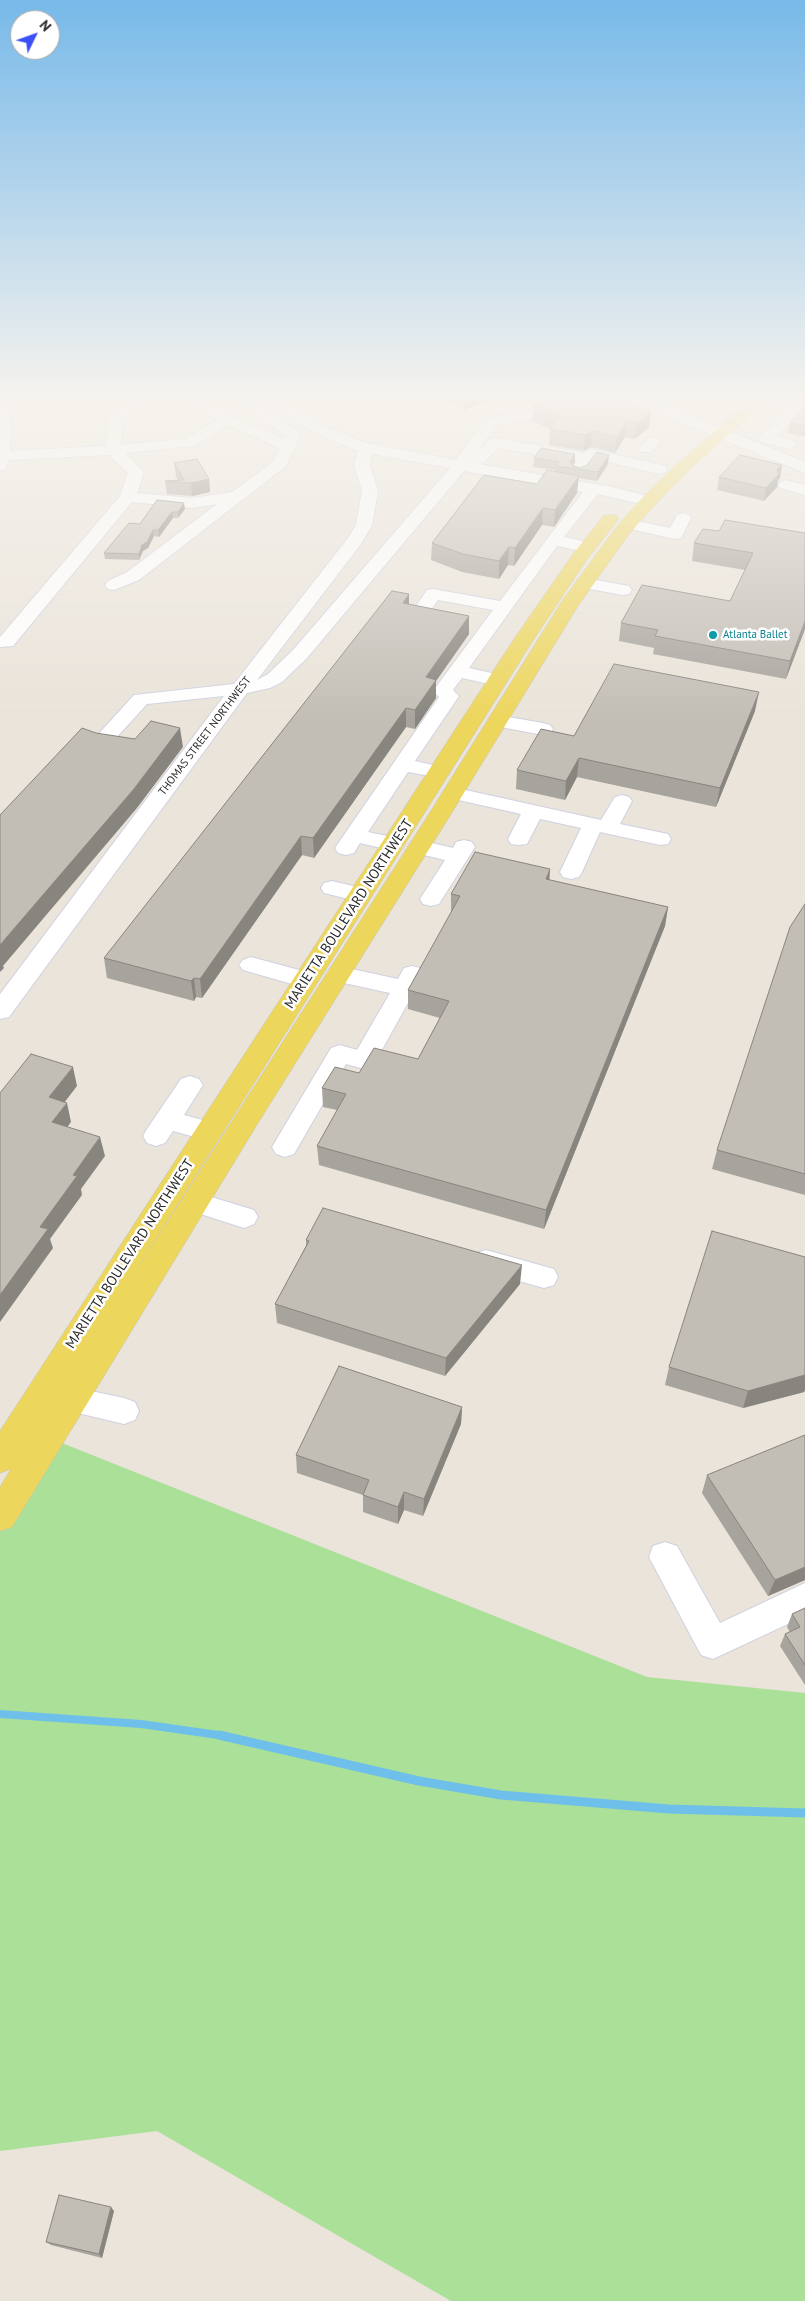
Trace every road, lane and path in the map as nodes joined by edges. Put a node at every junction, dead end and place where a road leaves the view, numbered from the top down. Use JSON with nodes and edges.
{"nodes":[{"id":1,"x":119,"y":507,"type":"edge"},
{"id":2,"x":223,"y":507,"type":"edge"},
{"id":3,"x":367,"y":507,"type":"edge"},
{"id":4,"x":425,"y":507,"type":"edge"},
{"id":5,"x":579,"y":507,"type":"edge"},
{"id":6,"x":631,"y":507,"type":"edge"},
{"id":7,"x":636,"y":507,"type":"edge"},
{"id":8,"x":683,"y":518,"type":"dead end"},
{"id":9,"x":628,"y":524,"type":"junction"},
{"id":10,"x":552,"y":540,"type":"junction"},
{"id":11,"x":587,"y":547,"type":"junction"},
{"id":12,"x":585,"y":583,"type":"junction"},
{"id":13,"x":114,"y":585,"type":"dead end"},
{"id":14,"x":623,"y":590,"type":"dead end"},
{"id":15,"x":503,"y":607,"type":"junction"},
{"id":16,"x":475,"y":623,"type":"junction"},
{"id":17,"x":0,"y":642,"type":"edge"},
{"id":18,"x":458,"y":671,"type":"junction"},
{"id":19,"x":498,"y":680,"type":"junction"},
{"id":20,"x":241,"y":689,"type":"junction"},
{"id":21,"x":497,"y":721,"type":"junction"},
{"id":22,"x":543,"y":729,"type":"edge"},
{"id":23,"x":100,"y":744,"type":"edge"},
{"id":24,"x":403,"y":765,"type":"junction"},
{"id":25,"x":440,"y":772,"type":"junction"},
{"id":26,"x":452,"y":793,"type":"junction"},
{"id":27,"x":622,"y":801,"type":"dead end"},
{"id":28,"x":533,"y":811,"type":"junction"},
{"id":29,"x":600,"y":826,"type":"junction"},
{"id":30,"x":519,"y":839,"type":"dead end"},
{"id":31,"x":660,"y":839,"type":"dead end"},
{"id":32,"x":394,"y":844,"type":"junction"},
{"id":33,"x":419,"y":847,"type":"junction"},
{"id":34,"x":571,"y":872,"type":"dead end"},
{"id":35,"x":332,"y":888,"type":"dead end"},
{"id":36,"x":362,"y":895,"type":"junction"},
{"id":37,"x":431,"y":900,"type":"dead end"},
{"id":38,"x":251,"y":965,"type":"dead end"},
{"id":39,"x":338,"y":974,"type":"junction"},
{"id":40,"x":306,"y":980,"type":"junction"},
{"id":41,"x":0,"y":1011,"type":"edge"},
{"id":42,"x":190,"y":1085,"type":"dead end"},
{"id":43,"x":209,"y":1131,"type":"junction"},
{"id":44,"x":285,"y":1147,"type":"dead end"},
{"id":45,"x":194,"y":1202,"type":"junction"},
{"id":46,"x":244,"y":1217,"type":"dead end"},
{"id":47,"x":459,"y":1253,"type":"edge"},
{"id":48,"x":544,"y":1278,"type":"dead end"},
{"id":49,"x":72,"y":1400,"type":"junction"},
{"id":50,"x":124,"y":1411,"type":"dead end"},
{"id":51,"x":5,"y":1443,"type":"edge"},
{"id":52,"x":0,"y":1516,"type":"edge"},
{"id":53,"x":665,"y":1557,"type":"dead end"},
{"id":54,"x":805,"y":1599,"type":"edge"}],
"edges":[{"from":1,"to":17,"type":"street"},
{"from":2,"to":13,"type":"street"},
{"from":3,"to":20,"type":"street","name":"THOMAS STREET NORTHWEST"},
{"from":4,"to":20,"type":"street"},
{"from":5,"to":10,"type":"street"},
{"from":6,"to":11,"type":"main road","name":"MARIETTA BOULEVARD NORTHWEST"},
{"from":7,"to":9,"type":"main road"},
{"from":8,"to":9,"type":"street"},
{"from":9,"to":12,"type":"main road"},
{"from":10,"to":11,"type":"street"},
{"from":10,"to":15,"type":"street"},
{"from":11,"to":19,"type":"main road","name":"MARIETTA BOULEVARD NORTHWEST"},
{"from":12,"to":14,"type":"street"},
{"from":12,"to":21,"type":"main road"},
{"from":15,"to":16,"type":"street"},
{"from":15,"to":16,"type":"street"},
{"from":16,"to":18,"type":"street"},
{"from":18,"to":19,"type":"street"},
{"from":18,"to":24,"type":"street"},
{"from":19,"to":25,"type":"main road","name":"MARIETTA BOULEVARD NORTHWEST"},
{"from":20,"to":23,"type":"street"},
{"from":20,"to":41,"type":"street","name":"THOMAS STREET NORTHWEST"},
{"from":21,"to":22,"type":"street"},
{"from":21,"to":26,"type":"main road"},
{"from":24,"to":25,"type":"street"},
{"from":24,"to":32,"type":"street"},
{"from":25,"to":32,"type":"main road","name":"MARIETTA BOULEVARD NORTHWEST"},
{"from":26,"to":28,"type":"street"},
{"from":26,"to":33,"type":"main road"},
{"from":27,"to":29,"type":"street"},
{"from":28,"to":29,"type":"street"},
{"from":28,"to":30,"type":"street"},
{"from":29,"to":31,"type":"street"},
{"from":29,"to":34,"type":"street"},
{"from":32,"to":36,"type":"main road","name":"MARIETTA BOULEVARD NORTHWEST"},
{"from":33,"to":37,"type":"street"},
{"from":33,"to":39,"type":"main road"},
{"from":35,"to":36,"type":"street"},
{"from":36,"to":40,"type":"main road","name":"MARIETTA BOULEVARD NORTHWEST"},
{"from":38,"to":40,"type":"street"},
{"from":39,"to":44,"type":"street"},
{"from":39,"to":45,"type":"main road"},
{"from":40,"to":43,"type":"main road","name":"MARIETTA BOULEVARD NORTHWEST"},
{"from":42,"to":43,"type":"street"},
{"from":43,"to":51,"type":"main road","name":"MARIETTA BOULEVARD NORTHWEST"},
{"from":45,"to":46,"type":"street"},
{"from":45,"to":49,"type":"main road"},
{"from":47,"to":48,"type":"street"},
{"from":49,"to":50,"type":"street"},
{"from":49,"to":52,"type":"main road"},
{"from":53,"to":54,"type":"street"}]}
